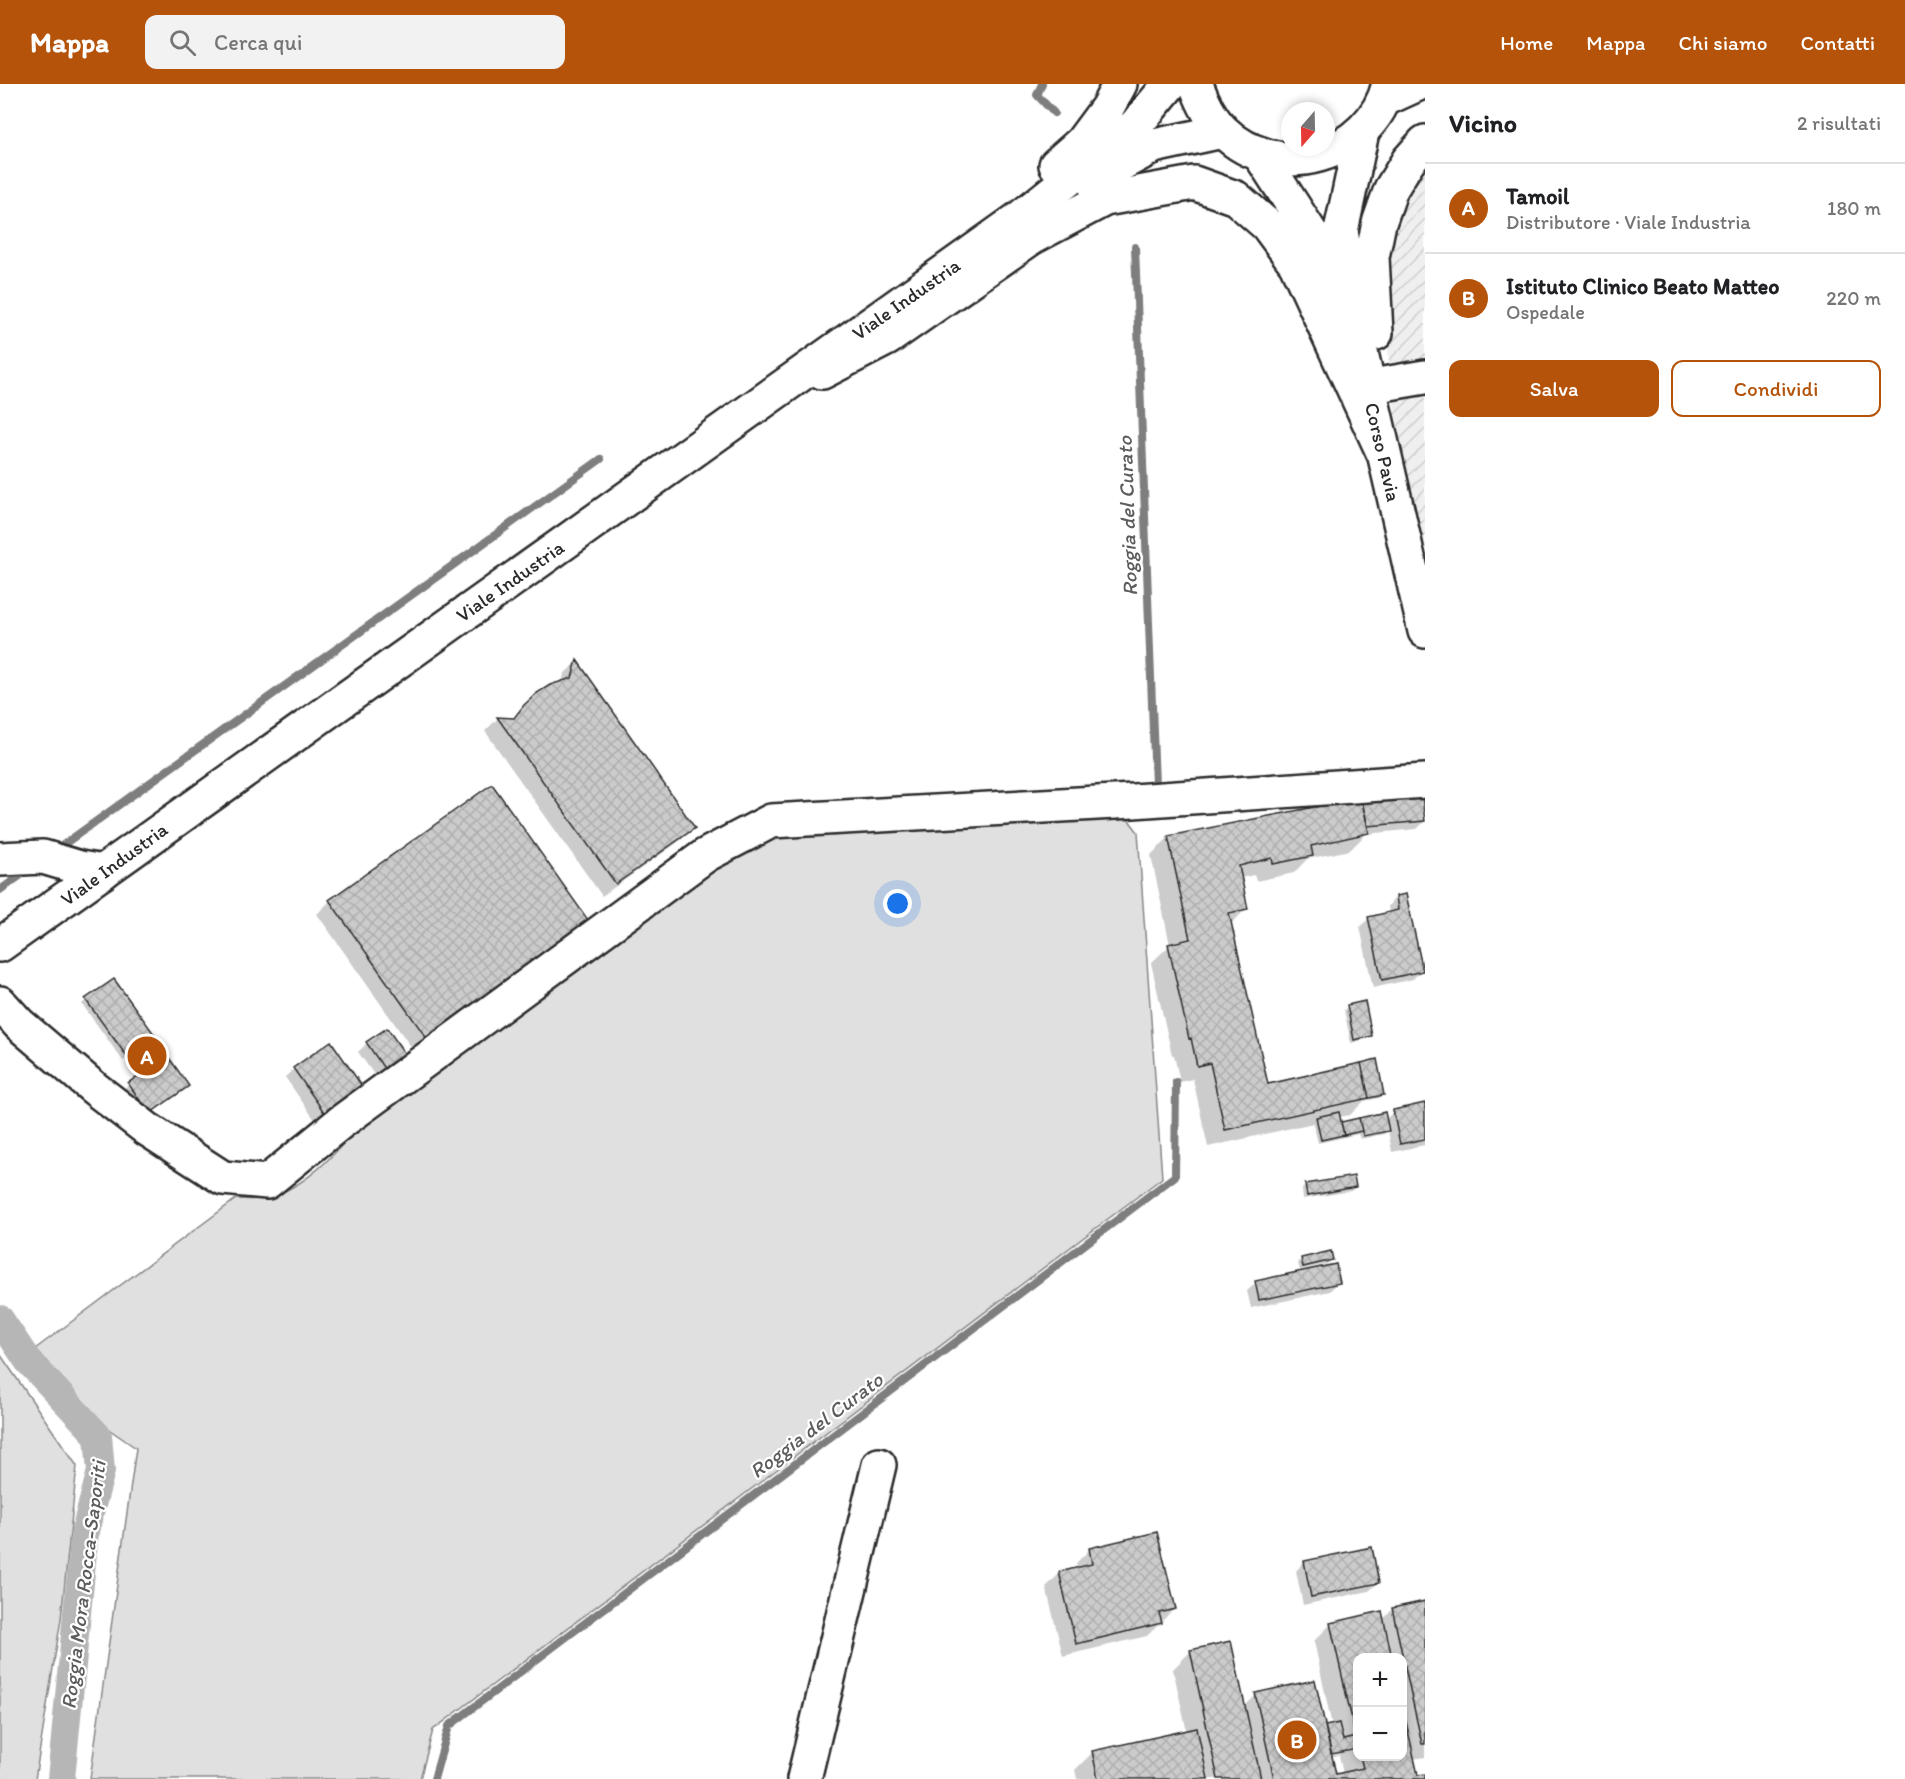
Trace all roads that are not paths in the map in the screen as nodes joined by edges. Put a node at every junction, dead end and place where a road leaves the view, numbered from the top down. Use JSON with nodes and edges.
{"nodes":[{"id":1,"x":1120,"y":84,"type":"edge"},
{"id":2,"x":1170,"y":84,"type":"edge"},
{"id":3,"x":1196,"y":84,"type":"edge"},
{"id":4,"x":1418,"y":84,"type":"edge"},
{"id":5,"x":1387,"y":92,"type":"edge"},
{"id":6,"x":1223,"y":131,"type":"junction"},
{"id":7,"x":1362,"y":132,"type":"junction"},
{"id":8,"x":1425,"y":142,"type":"edge"},
{"id":9,"x":1259,"y":153,"type":"junction"},
{"id":10,"x":1020,"y":218,"type":"junction"},
{"id":11,"x":1359,"y":344,"type":"junction"},
{"id":12,"x":1425,"y":377,"type":"edge"},
{"id":13,"x":1367,"y":387,"type":"junction"},
{"id":14,"x":754,"y":408,"type":"junction"},
{"id":15,"x":1425,"y":631,"type":"edge"},
{"id":16,"x":1425,"y":781,"type":"edge"},
{"id":17,"x":0,"y":859,"type":"edge"},
{"id":18,"x":103,"y":872,"type":"junction"},
{"id":19,"x":0,"y":945,"type":"edge"},
{"id":20,"x":0,"y":1003,"type":"edge"},
{"id":21,"x":879,"y":1466,"type":"dead end"},
{"id":22,"x":804,"y":1779,"type":"edge"}],
"edges":[{"from":1,"to":14,"type":"main road"},
{"from":2,"to":10,"type":"main road","name":"Viale Industria"},
{"from":3,"to":6,"type":"main road"},
{"from":4,"to":5,"type":"main road"},
{"from":5,"to":7,"type":"main road"},
{"from":6,"to":9,"type":"main road"},
{"from":6,"to":10,"type":"main road","name":"Viale Industria"},
{"from":7,"to":9,"type":"main road"},
{"from":7,"to":11,"type":"main road","name":"Corso Pavia"},
{"from":8,"to":13,"type":"main road"},
{"from":9,"to":11,"type":"main road","name":"Corso Pavia"},
{"from":10,"to":14,"type":"main road","name":"Viale Industria"},
{"from":11,"to":13,"type":"main road","name":"Corso Pavia"},
{"from":12,"to":13,"type":"main road"},
{"from":13,"to":14,"type":"main road"},
{"from":13,"to":15,"type":"main road","name":"Corso Pavia"},
{"from":14,"to":18,"type":"main road","name":"Viale Industria"},
{"from":16,"to":20,"type":"main road"},
{"from":17,"to":18,"type":"main road"},
{"from":18,"to":19,"type":"main road","name":"Viale Industria"},
{"from":21,"to":22,"type":"main road"}]}
